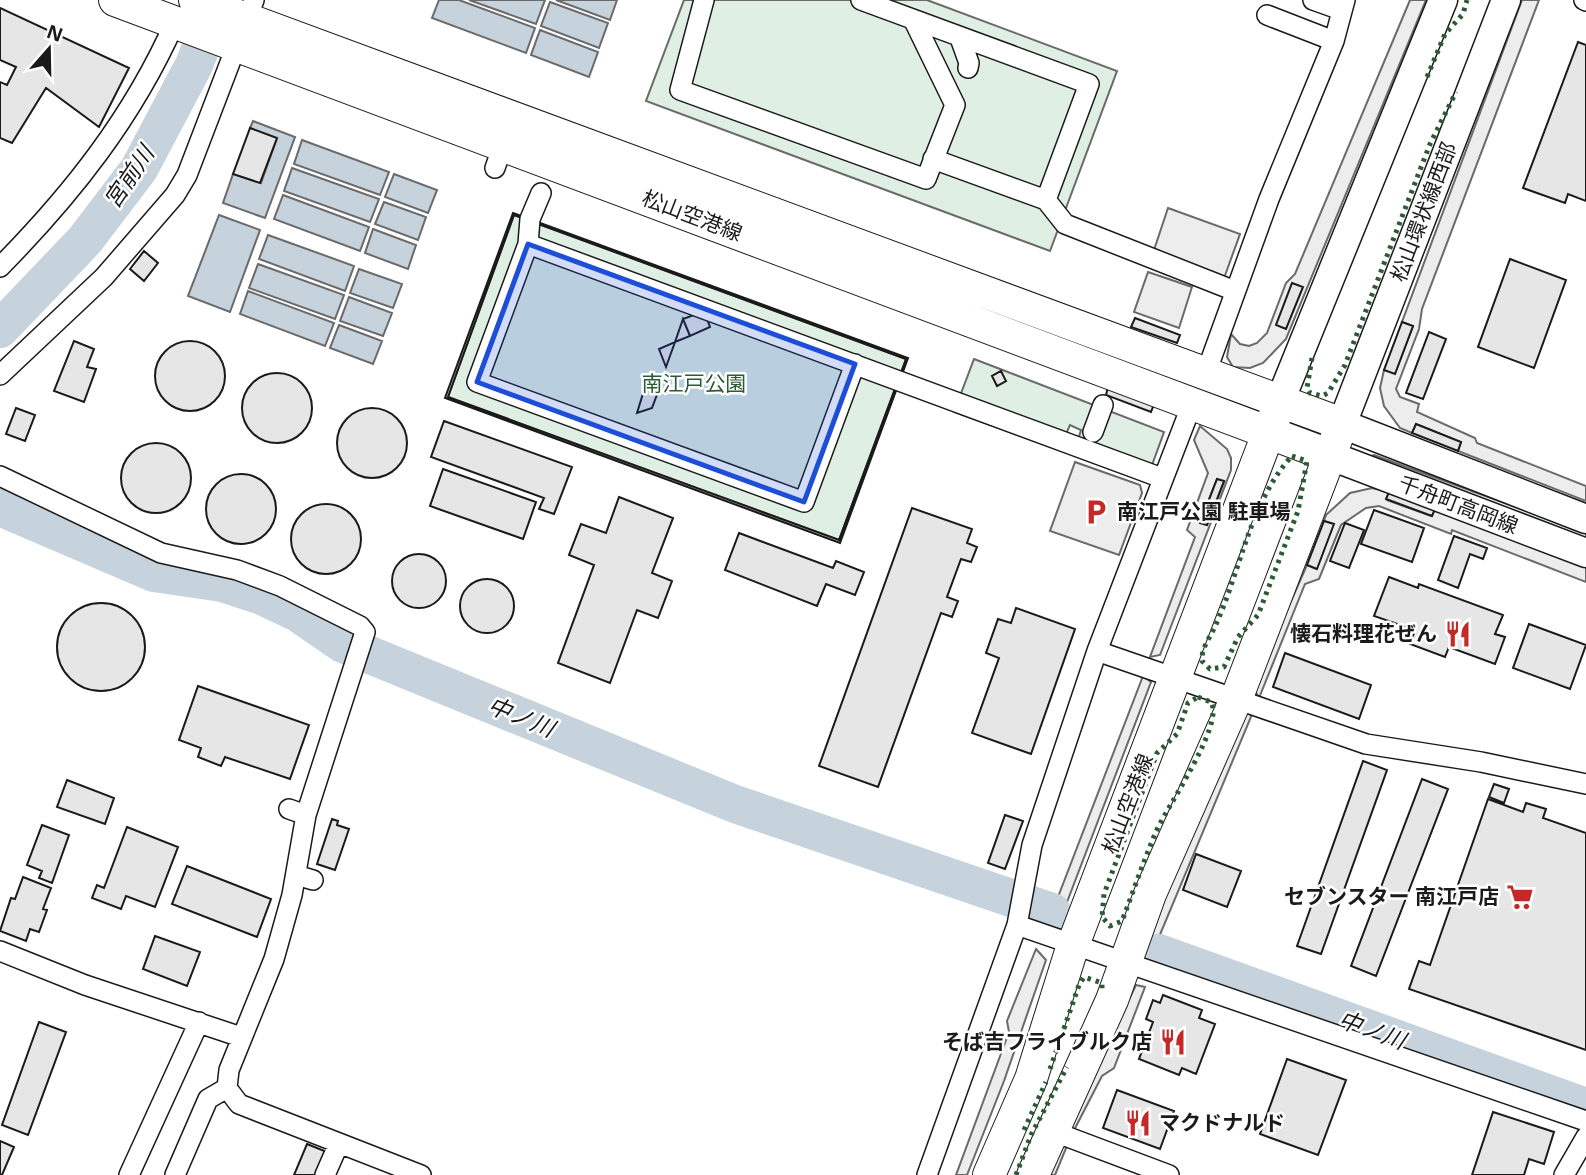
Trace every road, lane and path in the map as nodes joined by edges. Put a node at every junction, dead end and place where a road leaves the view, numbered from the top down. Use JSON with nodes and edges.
{"nodes":[{"id":1,"x":115,"y":0,"type":"edge"},
{"id":2,"x":716,"y":0,"type":"edge"},
{"id":3,"x":861,"y":0,"type":"edge"},
{"id":4,"x":1313,"y":0,"type":"edge"},
{"id":5,"x":1443,"y":0,"type":"edge"},
{"id":6,"x":1506,"y":0,"type":"edge"},
{"id":7,"x":1343,"y":5,"type":"edge"},
{"id":8,"x":703,"y":9,"type":"edge"},
{"id":9,"x":188,"y":12,"type":"edge"},
{"id":10,"x":1267,"y":15,"type":"dead end"},
{"id":11,"x":914,"y":21,"type":"junction"},
{"id":12,"x":239,"y":23,"type":"edge"},
{"id":13,"x":960,"y":38,"type":"junction"},
{"id":14,"x":1334,"y":41,"type":"junction"},
{"id":15,"x":995,"y":51,"type":"junction"},
{"id":16,"x":933,"y":159,"type":"junction"},
{"id":17,"x":541,"y":193,"type":"dead end"},
{"id":18,"x":1046,"y":200,"type":"junction"},
{"id":19,"x":528,"y":244,"type":"junction"},
{"id":20,"x":0,"y":267,"type":"edge"},
{"id":21,"x":1229,"y":289,"type":"junction"},
{"id":22,"x":855,"y":364,"type":"junction"},
{"id":23,"x":1206,"y":373,"type":"junction"},
{"id":24,"x":0,"y":375,"type":"edge"},
{"id":25,"x":1280,"y":401,"type":"junction"},
{"id":26,"x":1192,"y":404,"type":"junction"},
{"id":27,"x":1103,"y":405,"type":"dead end"},
{"id":28,"x":1342,"y":424,"type":"junction"},
{"id":29,"x":1268,"y":433,"type":"junction"},
{"id":30,"x":1090,"y":443,"type":"junction"},
{"id":31,"x":1331,"y":456,"type":"junction"},
{"id":32,"x":1155,"y":475,"type":"junction"},
{"id":33,"x":0,"y":476,"type":"edge"},
{"id":34,"x":1586,"y":519,"type":"edge"},
{"id":35,"x":1586,"y":553,"type":"edge"},
{"id":36,"x":1097,"y":651,"type":"junction"},
{"id":37,"x":1177,"y":676,"type":"junction"},
{"id":38,"x":1237,"y":697,"type":"junction"},
{"id":39,"x":1586,"y":785,"type":"edge"},
{"id":40,"x":1020,"y":909,"type":"junction"},
{"id":41,"x":1073,"y":946,"type":"junction"},
{"id":42,"x":0,"y":952,"type":"edge"},
{"id":43,"x":1124,"y":962,"type":"junction"},
{"id":44,"x":199,"y":1022,"type":"junction"},
{"id":45,"x":241,"y":1037,"type":"junction"},
{"id":46,"x":227,"y":1088,"type":"junction"},
{"id":47,"x":1586,"y":1121,"type":"edge"},
{"id":48,"x":1052,"y":1131,"type":"junction"},
{"id":49,"x":1586,"y":1137,"type":"edge"},
{"id":50,"x":339,"y":1143,"type":"junction"},
{"id":51,"x":130,"y":1175,"type":"edge"},
{"id":52,"x":176,"y":1175,"type":"edge"},
{"id":53,"x":325,"y":1175,"type":"edge"},
{"id":54,"x":421,"y":1175,"type":"edge"},
{"id":55,"x":927,"y":1175,"type":"edge"},
{"id":56,"x":989,"y":1175,"type":"edge"},
{"id":57,"x":1033,"y":1175,"type":"edge"},
{"id":58,"x":1169,"y":1175,"type":"edge"},
{"id":59,"x":1564,"y":1175,"type":"edge"}],
"edges":[{"from":1,"to":9,"type":"main road","name":"松山空港線"},
{"from":2,"to":8,"type":"street"},
{"from":3,"to":11,"type":"street"},
{"from":4,"to":7,"type":"street"},
{"from":5,"to":25,"type":"street"},
{"from":6,"to":28,"type":"street","name":"松山環状線西部"},
{"from":7,"to":14,"type":"street"},
{"from":8,"to":16,"type":"street"},
{"from":9,"to":12,"type":"main road","name":"松山空港線"},
{"from":9,"to":20,"type":"street"},
{"from":10,"to":14,"type":"street"},
{"from":11,"to":13,"type":"street"},
{"from":11,"to":16,"type":"street"},
{"from":12,"to":23,"type":"main road","name":"松山空港線"},
{"from":12,"to":24,"type":"street"},
{"from":12,"to":26,"type":"main road","name":"松山空港線"},
{"from":13,"to":15,"type":"street"},
{"from":13,"to":15,"type":"street"},
{"from":14,"to":21,"type":"street"},
{"from":15,"to":18,"type":"street"},
{"from":16,"to":18,"type":"street"},
{"from":17,"to":19,"type":"street"},
{"from":18,"to":21,"type":"street"},
{"from":19,"to":22,"type":"street"},
{"from":19,"to":22,"type":"street"},
{"from":21,"to":23,"type":"street"},
{"from":22,"to":30,"type":"street"},
{"from":23,"to":25,"type":"main road","name":"松山空港線"},
{"from":25,"to":28,"type":"main road","name":"松山空港線"},
{"from":25,"to":29,"type":"main road","name":"松山空港線"},
{"from":26,"to":29,"type":"main road","name":"松山空港線"},
{"from":26,"to":32,"type":"street"},
{"from":27,"to":30,"type":"street"},
{"from":28,"to":31,"type":"main road"},
{"from":28,"to":34,"type":"street","name":"千舟町高岡線"},
{"from":29,"to":31,"type":"main road","name":"松山空港線"},
{"from":29,"to":37,"type":"main road","name":"松山空港線"},
{"from":30,"to":32,"type":"street"},
{"from":31,"to":35,"type":"street","name":"千舟町高岡線"},
{"from":31,"to":38,"type":"main road"},
{"from":32,"to":36,"type":"street"},
{"from":33,"to":45,"type":"street"},
{"from":36,"to":37,"type":"street"},
{"from":36,"to":40,"type":"street"},
{"from":37,"to":38,"type":"street"},
{"from":37,"to":41,"type":"main road","name":"松山空港線"},
{"from":38,"to":39,"type":"street"},
{"from":38,"to":43,"type":"main road"},
{"from":40,"to":41,"type":"street"},
{"from":40,"to":55,"type":"street"},
{"from":41,"to":43,"type":"street"},
{"from":41,"to":56,"type":"main road","name":"松山空港線"},
{"from":42,"to":44,"type":"street"},
{"from":43,"to":47,"type":"street"},
{"from":43,"to":48,"type":"main road"},
{"from":44,"to":45,"type":"street"},
{"from":44,"to":51,"type":"street"},
{"from":45,"to":46,"type":"street"},
{"from":46,"to":50,"type":"street"},
{"from":46,"to":52,"type":"street"},
{"from":48,"to":57,"type":"main road"},
{"from":48,"to":58,"type":"street"},
{"from":49,"to":59,"type":"street"},
{"from":50,"to":53,"type":"street"},
{"from":50,"to":54,"type":"street"}]}
